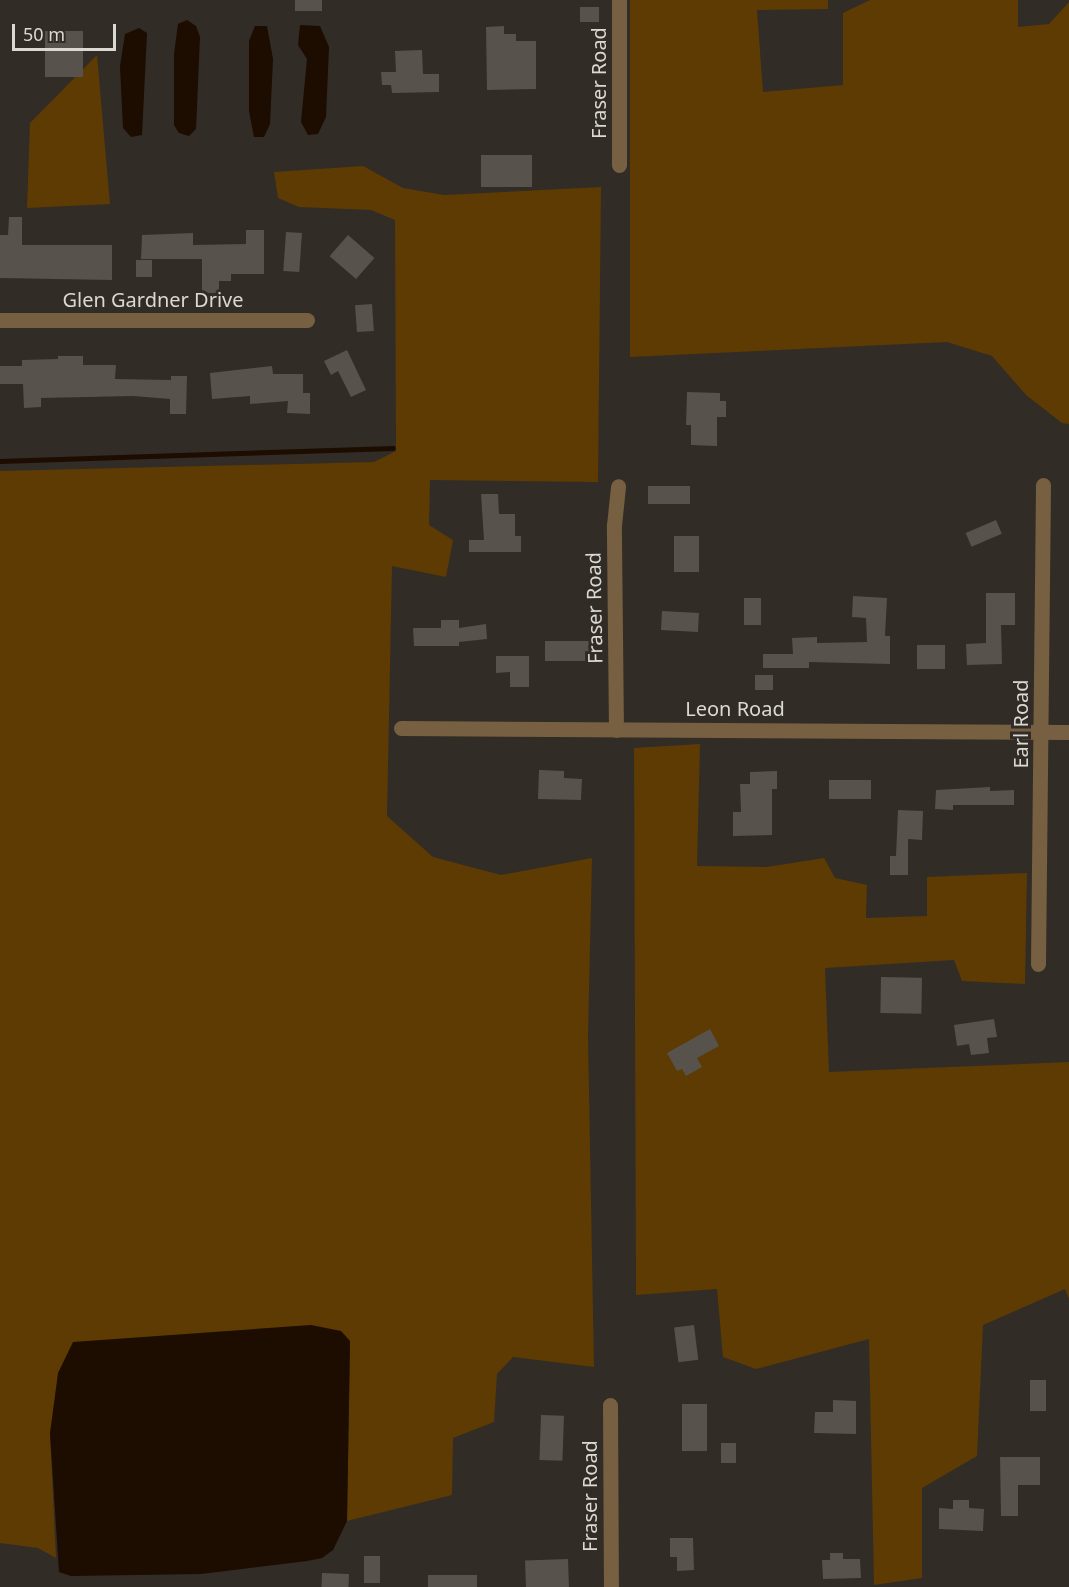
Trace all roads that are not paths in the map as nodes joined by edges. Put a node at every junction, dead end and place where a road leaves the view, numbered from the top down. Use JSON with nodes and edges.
{"nodes":[{"id":1,"x":619,"y":0,"type":"edge"},
{"id":2,"x":619,"y":165,"type":"dead end"},
{"id":3,"x":0,"y":320,"type":"edge"},
{"id":4,"x":307,"y":320,"type":"dead end"},
{"id":5,"x":1043,"y":485,"type":"dead end"},
{"id":6,"x":618,"y":486,"type":"dead end"},
{"id":7,"x":401,"y":728,"type":"dead end"},
{"id":8,"x":616,"y":730,"type":"junction"},
{"id":9,"x":1041,"y":732,"type":"junction"},
{"id":10,"x":1069,"y":732,"type":"edge"},
{"id":11,"x":1038,"y":964,"type":"dead end"},
{"id":12,"x":610,"y":1405,"type":"dead end"},
{"id":13,"x":611,"y":1587,"type":"edge"}],
"edges":[{"from":1,"to":2,"type":"street","name":"Fraser Road"},
{"from":3,"to":4,"type":"street","name":"Glen Gardner Drive"},
{"from":5,"to":9,"type":"street","name":"Earl Road"},
{"from":6,"to":8,"type":"street","name":"Fraser Road"},
{"from":7,"to":8,"type":"street","name":"Leon Road"},
{"from":8,"to":9,"type":"street","name":"Leon Road"},
{"from":9,"to":10,"type":"street","name":"Leon Road"},
{"from":9,"to":11,"type":"street","name":"Earl Road"},
{"from":12,"to":13,"type":"street","name":"Fraser Road"}]}
